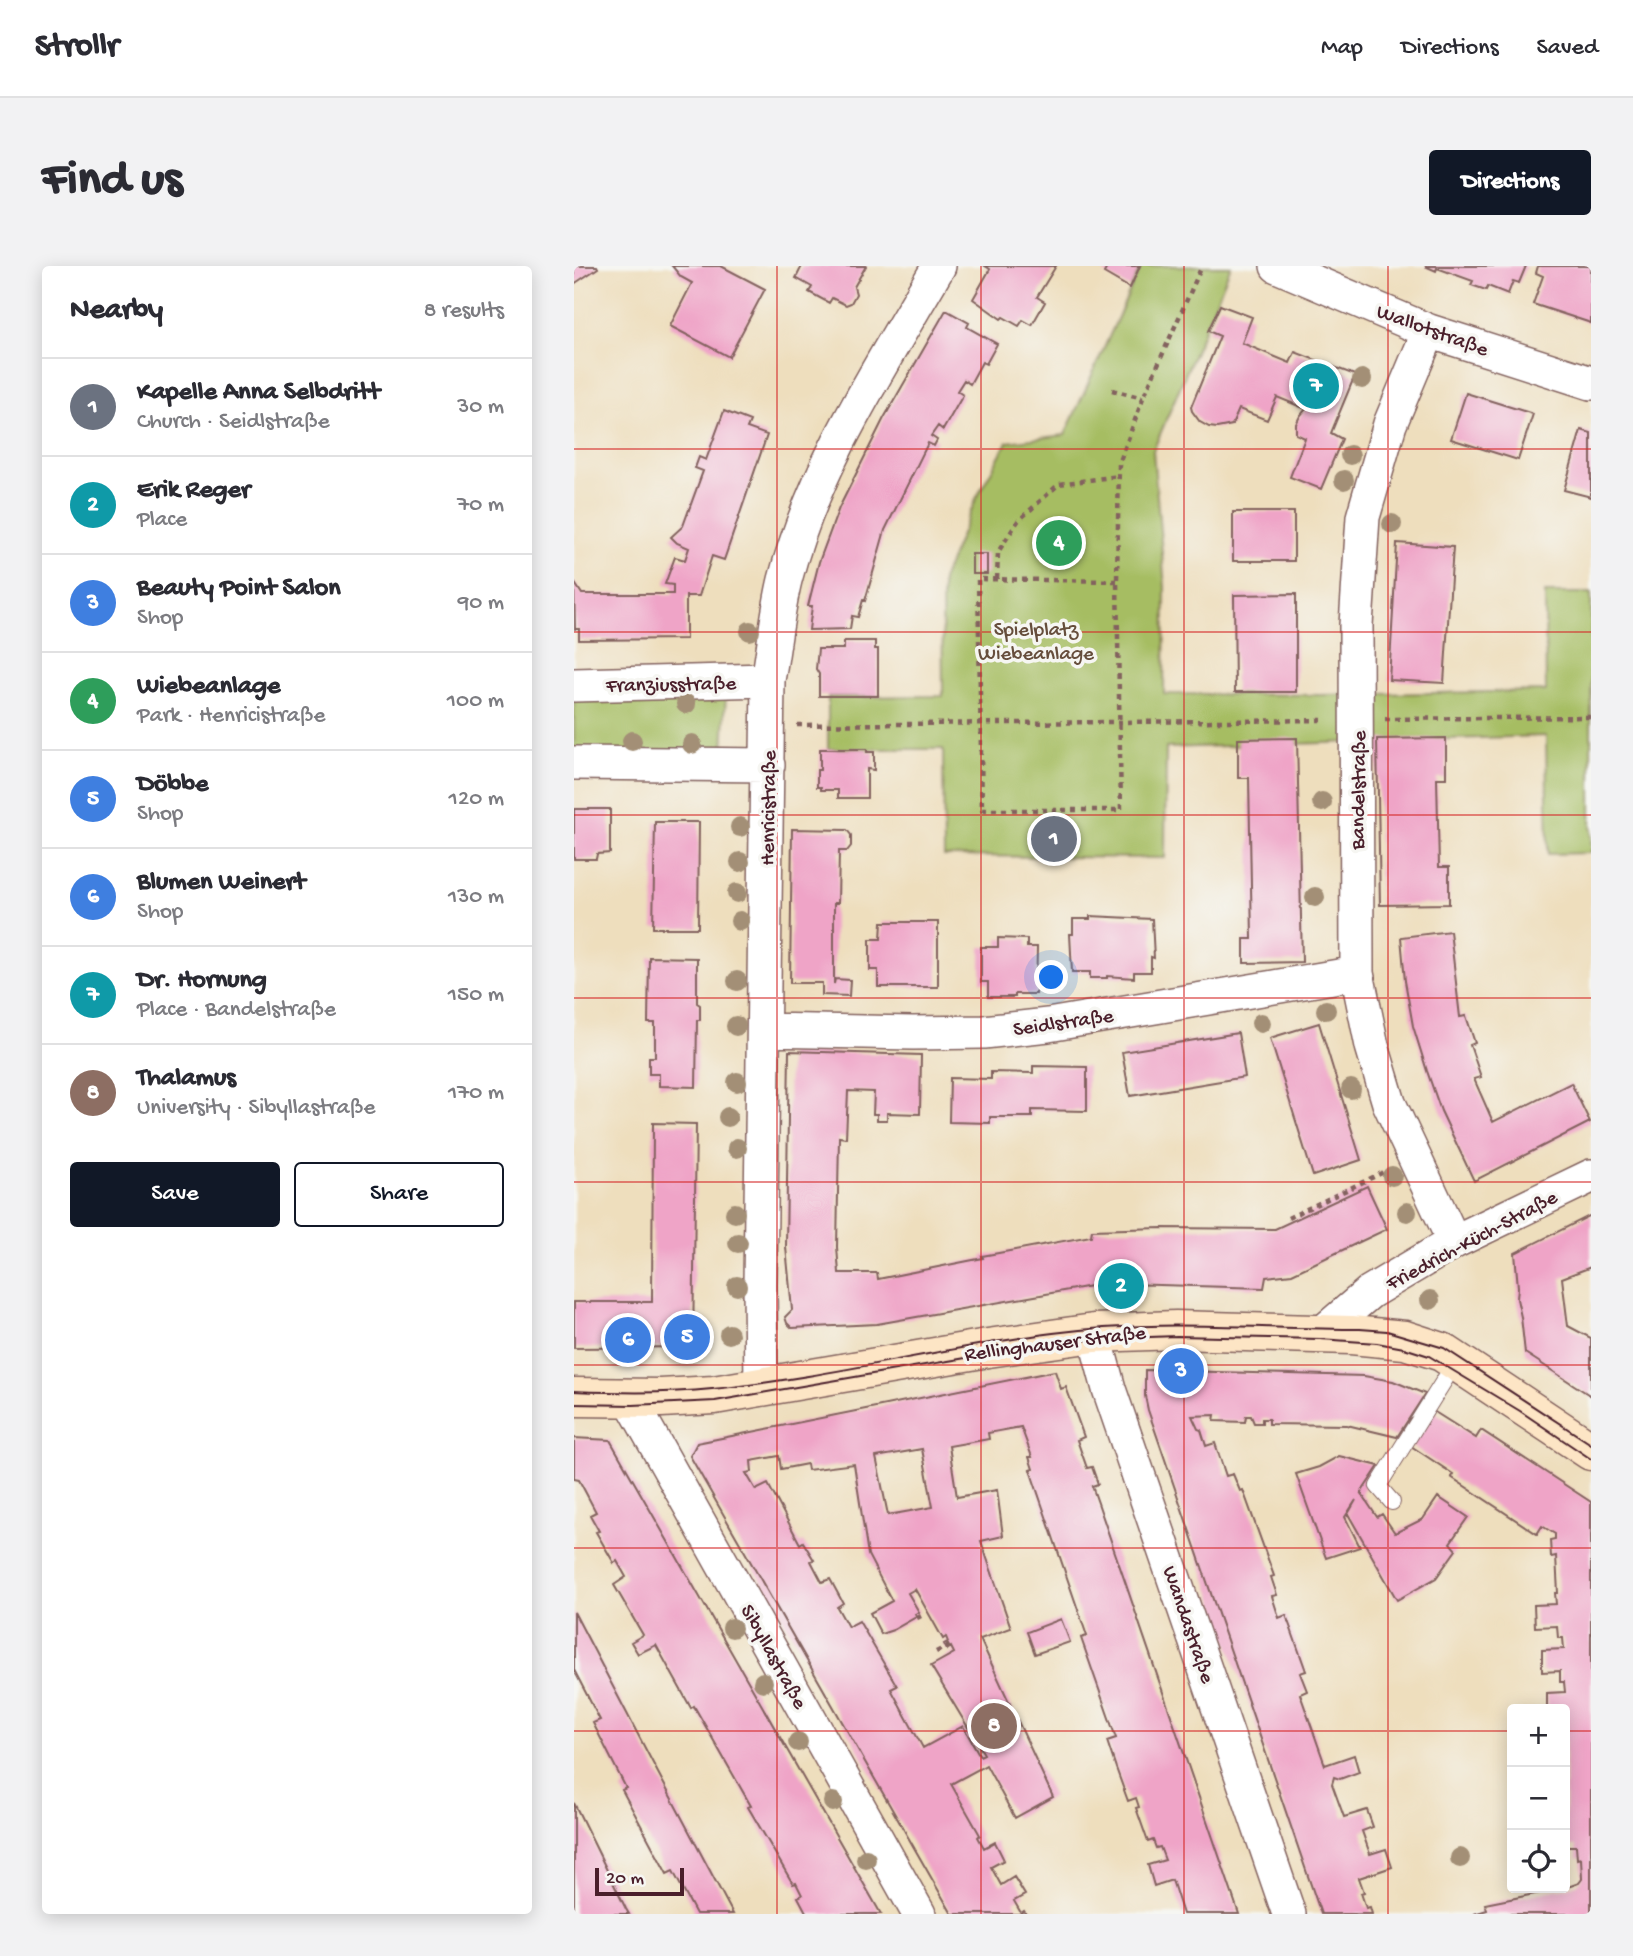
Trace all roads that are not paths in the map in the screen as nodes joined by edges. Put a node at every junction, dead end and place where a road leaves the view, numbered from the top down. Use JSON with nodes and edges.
{"nodes":[{"id":1,"x":939,"y":266,"type":"edge"},
{"id":2,"x":1277,"y":266,"type":"edge"},
{"id":3,"x":1429,"y":331,"type":"junction"},
{"id":4,"x":1591,"y":383,"type":"edge"},
{"id":5,"x":768,"y":680,"type":"junction"},
{"id":6,"x":574,"y":685,"type":"edge"},
{"id":7,"x":574,"y":764,"type":"edge"},
{"id":8,"x":768,"y":765,"type":"junction"},
{"id":9,"x":1357,"y":973,"type":"junction"},
{"id":10,"x":765,"y":1030,"type":"junction"},
{"id":11,"x":1591,"y":1176,"type":"edge"},
{"id":12,"x":1454,"y":1242,"type":"junction"},
{"id":13,"x":1094,"y":1333,"type":"junction"},
{"id":14,"x":1322,"y":1333,"type":"junction"},
{"id":15,"x":1457,"y":1360,"type":"junction"},
{"id":16,"x":761,"y":1388,"type":"junction"},
{"id":17,"x":574,"y":1397,"type":"edge"},
{"id":18,"x":630,"y":1399,"type":"junction"},
{"id":19,"x":1591,"y":1451,"type":"edge"},
{"id":20,"x":1392,"y":1502,"type":"dead end"},
{"id":21,"x":919,"y":1914,"type":"edge"},
{"id":22,"x":1289,"y":1914,"type":"edge"}],
"edges":[{"from":1,"to":5,"type":"street","name":"Henricistraße"},
{"from":2,"to":3,"type":"street","name":"Wallotstraße"},
{"from":3,"to":4,"type":"street","name":"Wallotstraße"},
{"from":3,"to":9,"type":"street","name":"Bandelstraße"},
{"from":5,"to":6,"type":"street","name":"Franziusstraße"},
{"from":5,"to":8,"type":"street","name":"Henricistraße"},
{"from":7,"to":8,"type":"street"},
{"from":8,"to":10,"type":"street","name":"Henricistraße"},
{"from":9,"to":10,"type":"street","name":"Seidlstraße"},
{"from":9,"to":12,"type":"street","name":"Bandelstraße"},
{"from":10,"to":16,"type":"street","name":"Henricistraße"},
{"from":11,"to":12,"type":"street","name":"Friedrich-Küch-Straße"},
{"from":12,"to":14,"type":"street","name":"Friedrich-Küch-Straße"},
{"from":13,"to":14,"type":"main road","name":"Rellinghauser Straße"},
{"from":13,"to":16,"type":"main road","name":"Rellinghauser Straße"},
{"from":13,"to":22,"type":"street","name":"Wandastraße"},
{"from":14,"to":15,"type":"main road","name":"Rellinghauser Straße"},
{"from":15,"to":19,"type":"main road","name":"Rellinghauser Straße"},
{"from":15,"to":20,"type":"lane"},
{"from":16,"to":18,"type":"main road","name":"Rellinghauser Straße"},
{"from":17,"to":18,"type":"main road","name":"Rellinghauser Straße"},
{"from":18,"to":21,"type":"street","name":"Sibyllastraße"}]}
